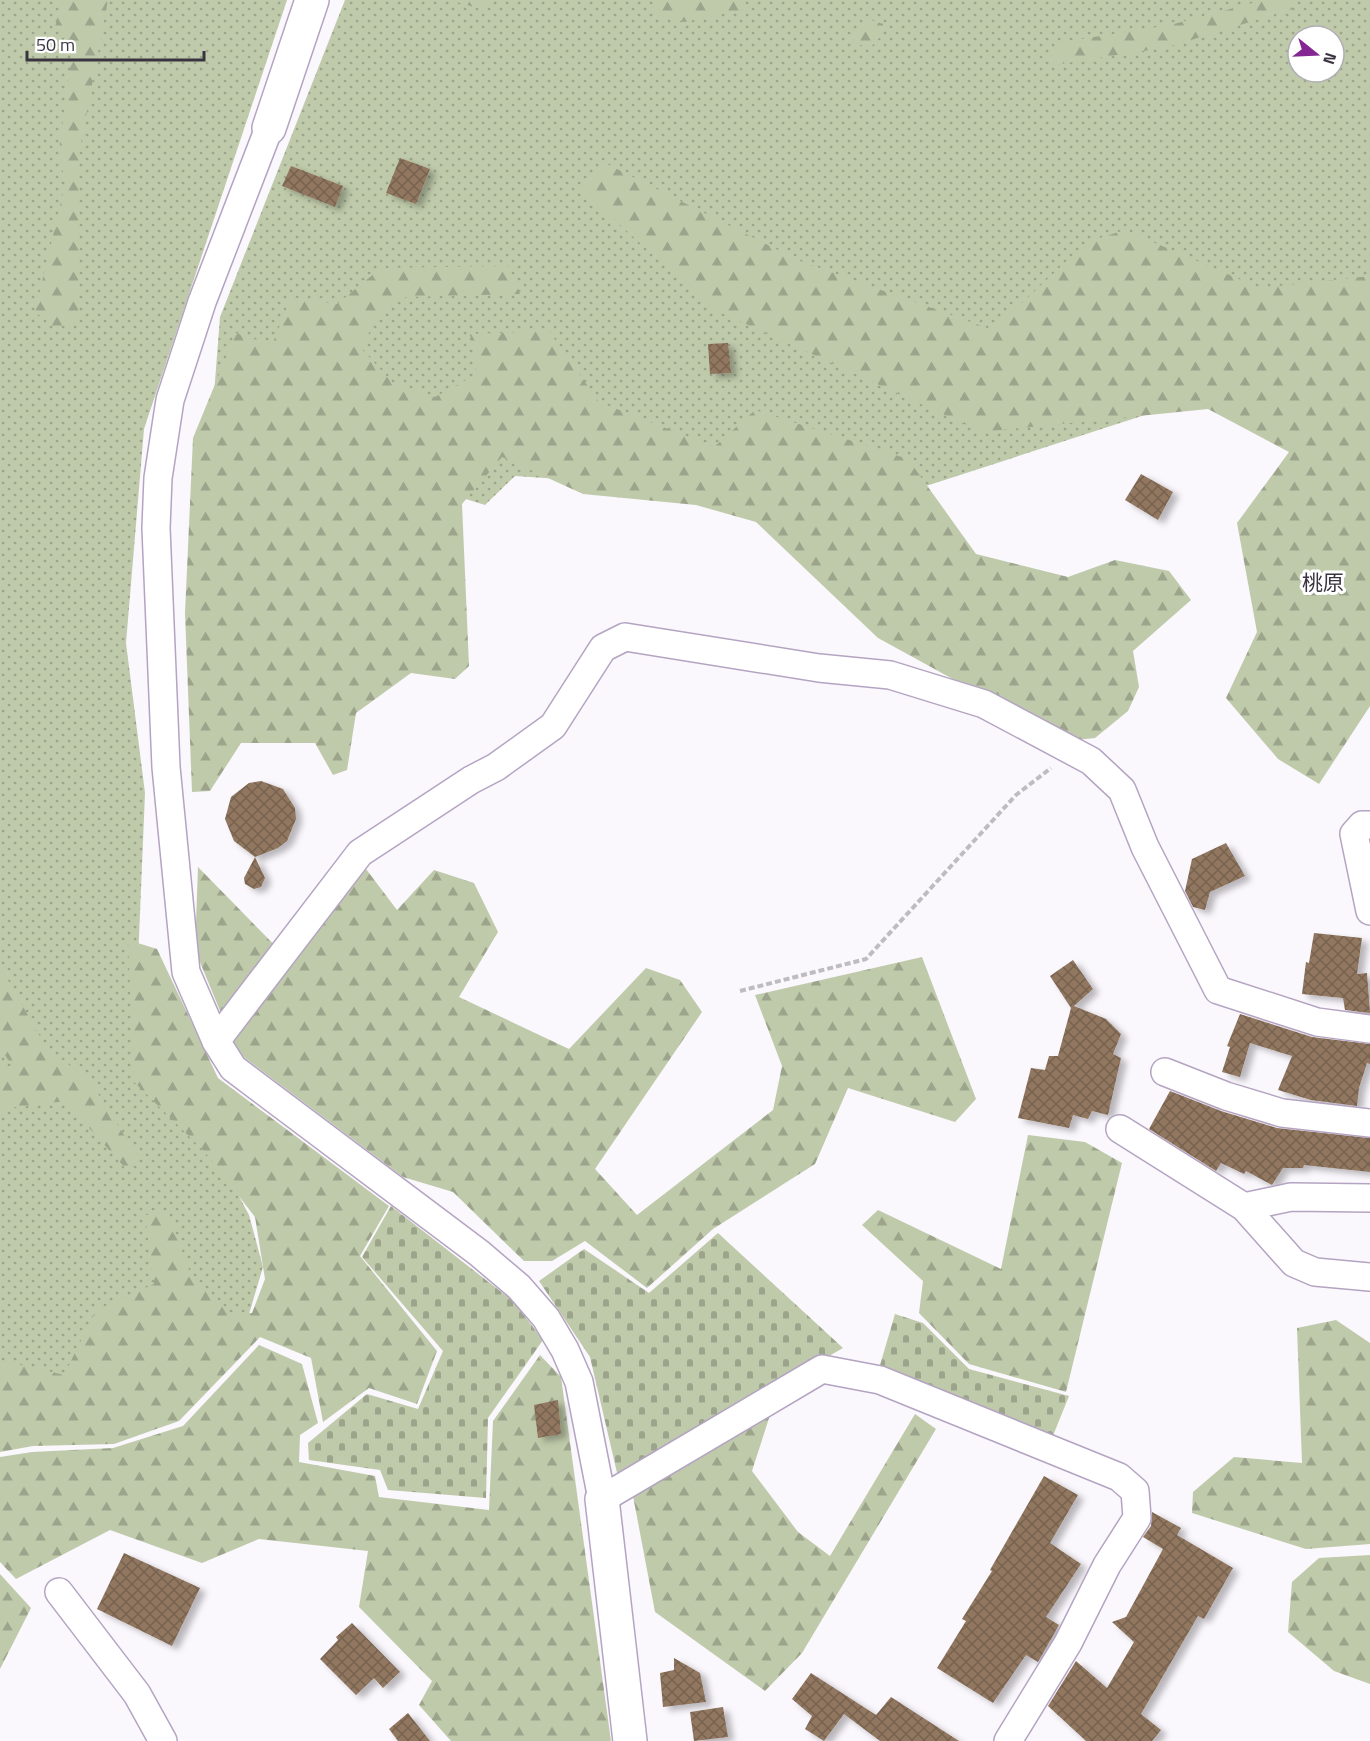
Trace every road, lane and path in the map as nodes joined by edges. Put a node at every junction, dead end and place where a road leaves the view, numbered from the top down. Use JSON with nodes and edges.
{"nodes":[{"id":1,"x":312,"y":0,"type":"edge"},
{"id":2,"x":269,"y":128,"type":"joint"},
{"id":3,"x":1073,"y":751,"type":"junction"},
{"id":4,"x":1370,"y":825,"type":"edge"},
{"id":5,"x":1370,"y":910,"type":"edge"},
{"id":6,"x":740,"y":991,"type":"dead end"},
{"id":7,"x":1370,"y":1029,"type":"edge"},
{"id":8,"x":216,"y":1041,"type":"junction"},
{"id":9,"x":1165,"y":1072,"type":"dead end"},
{"id":10,"x":1370,"y":1123,"type":"edge"},
{"id":11,"x":1120,"y":1130,"type":"dead end"},
{"id":12,"x":1370,"y":1198,"type":"edge"},
{"id":13,"x":1244,"y":1207,"type":"junction"},
{"id":14,"x":1370,"y":1277,"type":"edge"},
{"id":15,"x":602,"y":1499,"type":"junction"},
{"id":16,"x":59,"y":1592,"type":"dead end"},
{"id":17,"x":163,"y":1741,"type":"edge"},
{"id":18,"x":630,"y":1741,"type":"edge"},
{"id":19,"x":1008,"y":1741,"type":"edge"}],
"edges":[{"from":1,"to":2,"type":"street"},
{"from":2,"to":8,"type":"street"},
{"from":3,"to":6,"type":"path"},
{"from":3,"to":7,"type":"street"},
{"from":3,"to":8,"type":"street"},
{"from":4,"to":5,"type":"street"},
{"from":8,"to":15,"type":"street"},
{"from":9,"to":10,"type":"street"},
{"from":11,"to":13,"type":"street"},
{"from":12,"to":13,"type":"street"},
{"from":13,"to":14,"type":"street"},
{"from":15,"to":18,"type":"street"},
{"from":15,"to":19,"type":"street"},
{"from":16,"to":17,"type":"street"}]}
